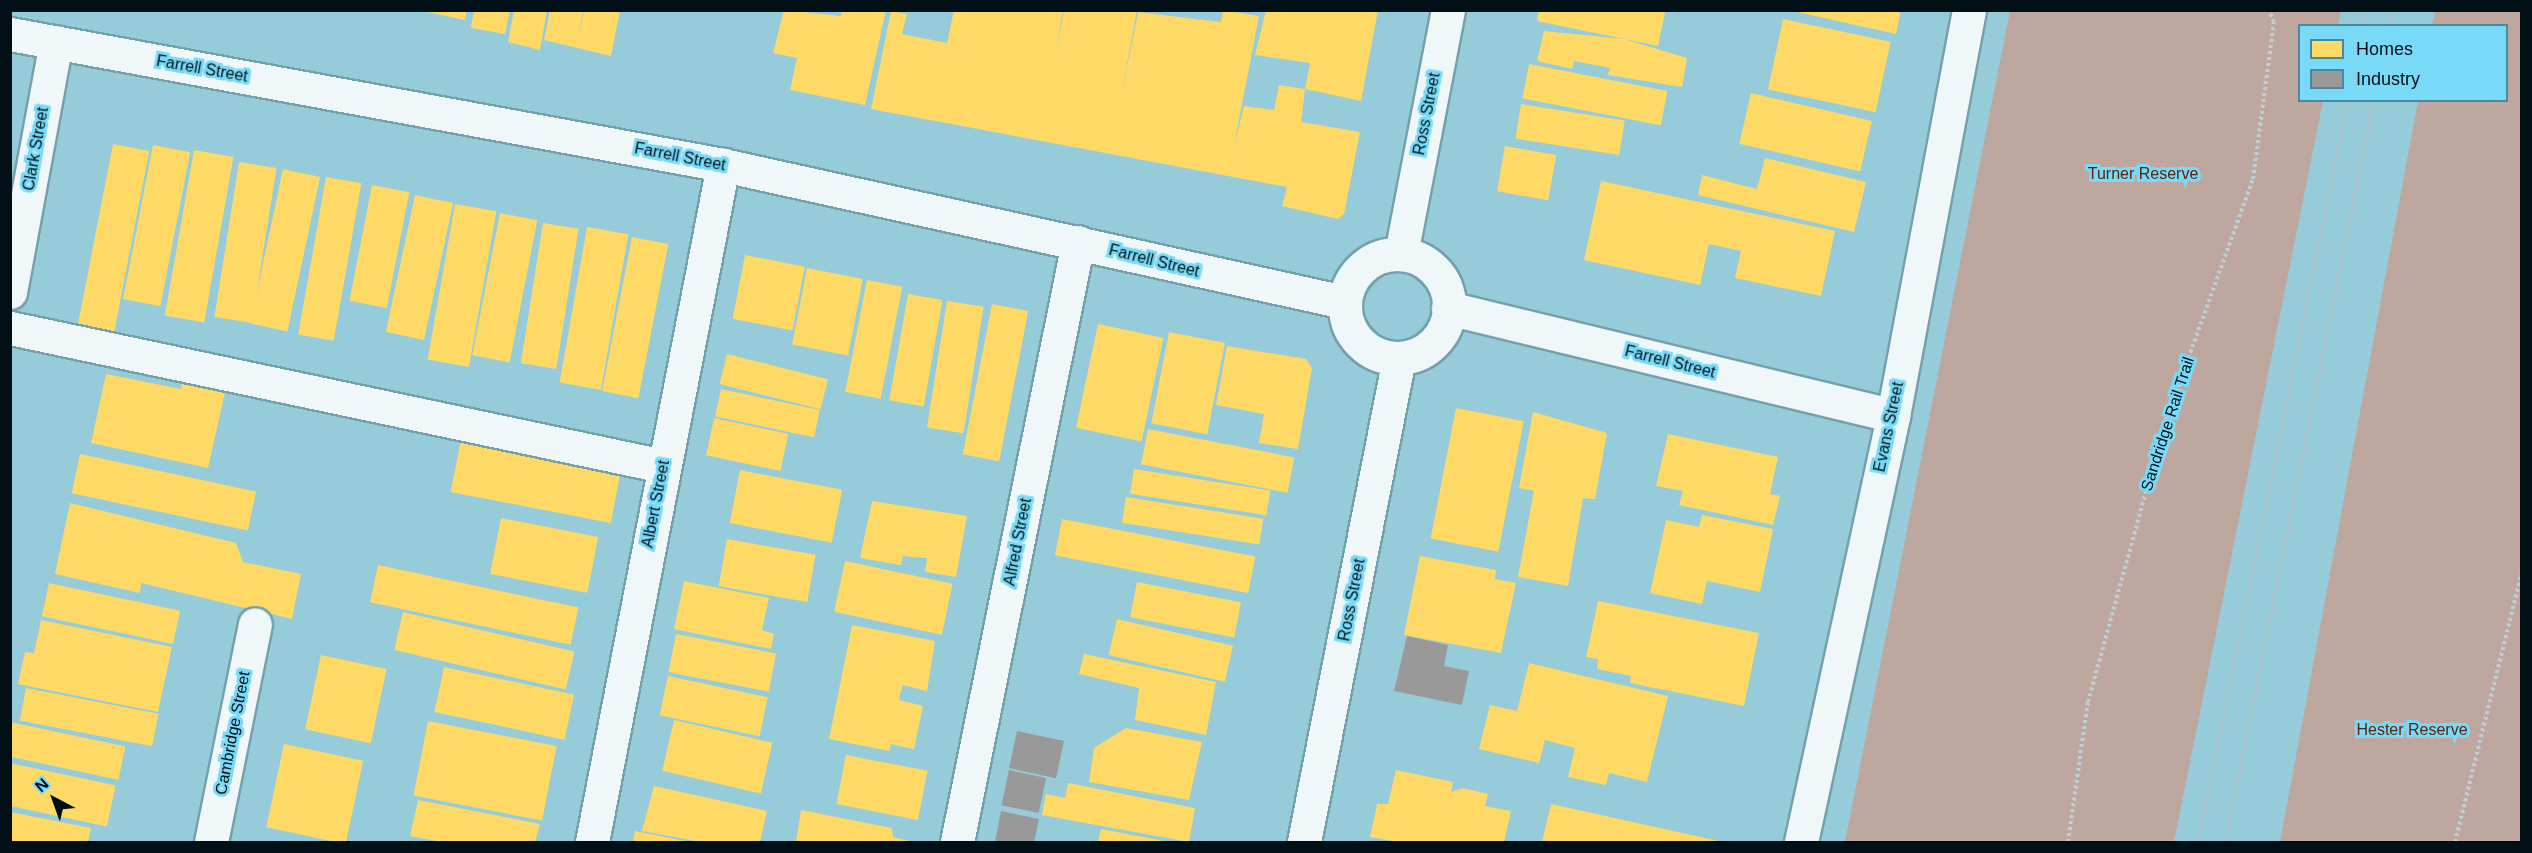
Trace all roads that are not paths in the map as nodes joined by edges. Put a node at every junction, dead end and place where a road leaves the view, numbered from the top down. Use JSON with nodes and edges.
{"nodes":[{"id":1,"x":1448,"y":10,"type":"edge"},
{"id":2,"x":1969,"y":10,"type":"edge"},
{"id":3,"x":18,"y":26,"type":"edge"},
{"id":4,"x":56,"y":42,"type":"junction"},
{"id":5,"x":723,"y":165,"type":"junction"},
{"id":6,"x":1078,"y":242,"type":"junction"},
{"id":7,"x":1401,"y":254,"type":"junction"},
{"id":8,"x":10,"y":292,"type":"edge"},
{"id":9,"x":1344,"y":302,"type":"junction"},
{"id":10,"x":1448,"y":308,"type":"junction"},
{"id":11,"x":10,"y":328,"type":"edge"},
{"id":12,"x":1399,"y":358,"type":"junction"},
{"id":13,"x":1893,"y":416,"type":"junction"},
{"id":14,"x":663,"y":466,"type":"junction"},
{"id":15,"x":255,"y":624,"type":"dead end"},
{"id":16,"x":211,"y":843,"type":"edge"},
{"id":17,"x":592,"y":843,"type":"edge"},
{"id":18,"x":957,"y":843,"type":"edge"},
{"id":19,"x":1304,"y":843,"type":"edge"},
{"id":20,"x":1801,"y":843,"type":"edge"}],
"edges":[{"from":1,"to":7,"type":"street","name":"Ross Street"},
{"from":2,"to":13,"type":"street","name":"Evans Street"},
{"from":3,"to":4,"type":"street","name":"Farrell Street"},
{"from":4,"to":5,"type":"street","name":"Farrell Street"},
{"from":4,"to":8,"type":"street","name":"Clark Street"},
{"from":5,"to":6,"type":"street","name":"Farrell Street"},
{"from":5,"to":14,"type":"street","name":"Albert Street"},
{"from":6,"to":9,"type":"street","name":"Farrell Street"},
{"from":6,"to":18,"type":"street","name":"Alfred Street"},
{"from":7,"to":9,"type":"street"},
{"from":7,"to":10,"type":"street"},
{"from":9,"to":12,"type":"street"},
{"from":10,"to":12,"type":"street"},
{"from":10,"to":13,"type":"street","name":"Farrell Street"},
{"from":11,"to":14,"type":"street"},
{"from":12,"to":19,"type":"street","name":"Ross Street"},
{"from":13,"to":20,"type":"street","name":"Evans Street"},
{"from":14,"to":17,"type":"street","name":"Albert Street"},
{"from":15,"to":16,"type":"street","name":"Cambridge Street"}]}
